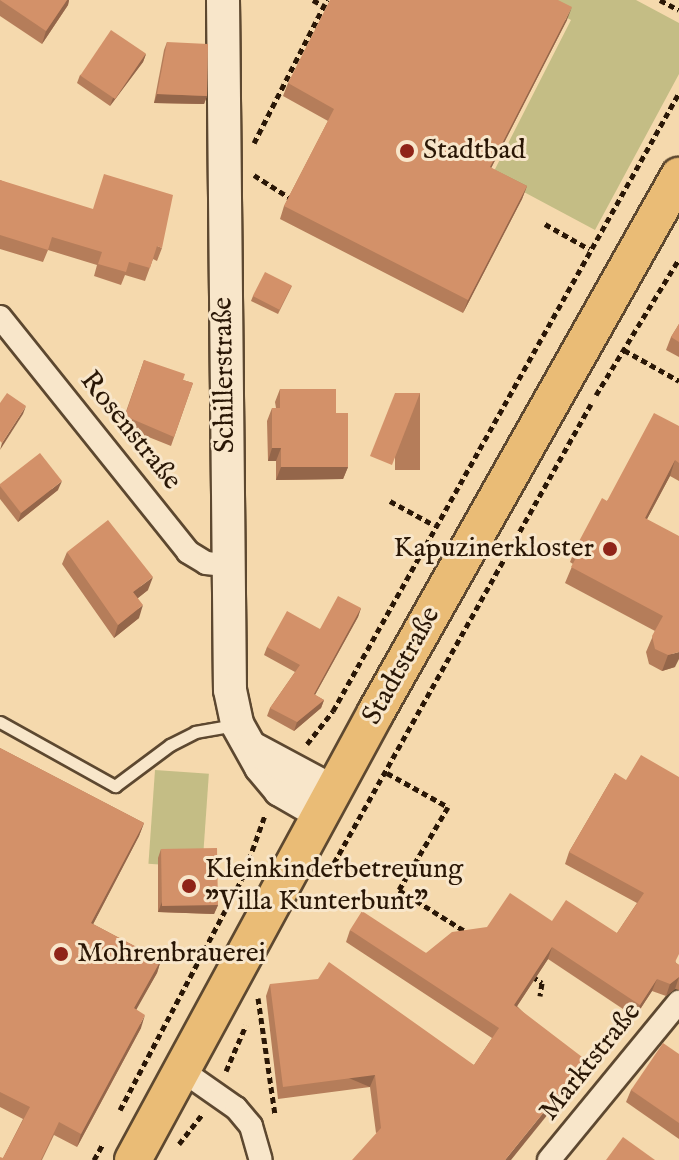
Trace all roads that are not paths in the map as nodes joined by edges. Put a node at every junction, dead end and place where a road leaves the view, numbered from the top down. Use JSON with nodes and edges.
{"nodes":[{"id":1,"x":223,"y":0,"type":"edge"},
{"id":2,"x":679,"y":176,"type":"edge"},
{"id":3,"x":0,"y":317,"type":"edge"},
{"id":4,"x":225,"y":565,"type":"junction"},
{"id":5,"x":0,"y":722,"type":"edge"},
{"id":6,"x":243,"y":735,"type":"junction"},
{"id":7,"x":326,"y":802,"type":"junction"},
{"id":8,"x":679,"y":1002,"type":"edge"},
{"id":9,"x":180,"y":1069,"type":"junction"},
{"id":10,"x":133,"y":1160,"type":"edge"},
{"id":11,"x":261,"y":1160,"type":"edge"},
{"id":12,"x":549,"y":1160,"type":"edge"}],
"edges":[{"from":1,"to":4,"type":"street","name":"Schillerstraße"},
{"from":2,"to":7,"type":"main road","name":"Stadtstraße"},
{"from":3,"to":4,"type":"street","name":"Rosenstraße"},
{"from":4,"to":6,"type":"street","name":"Schillerstraße"},
{"from":5,"to":6,"type":"lane"},
{"from":6,"to":7,"type":"street","name":"Schillerstraße"},
{"from":7,"to":9,"type":"main road","name":"Stadtstraße"},
{"from":8,"to":12,"type":"street","name":"Marktstraße"},
{"from":9,"to":10,"type":"main road","name":"Stadtstraße"},
{"from":9,"to":11,"type":"street"}]}
